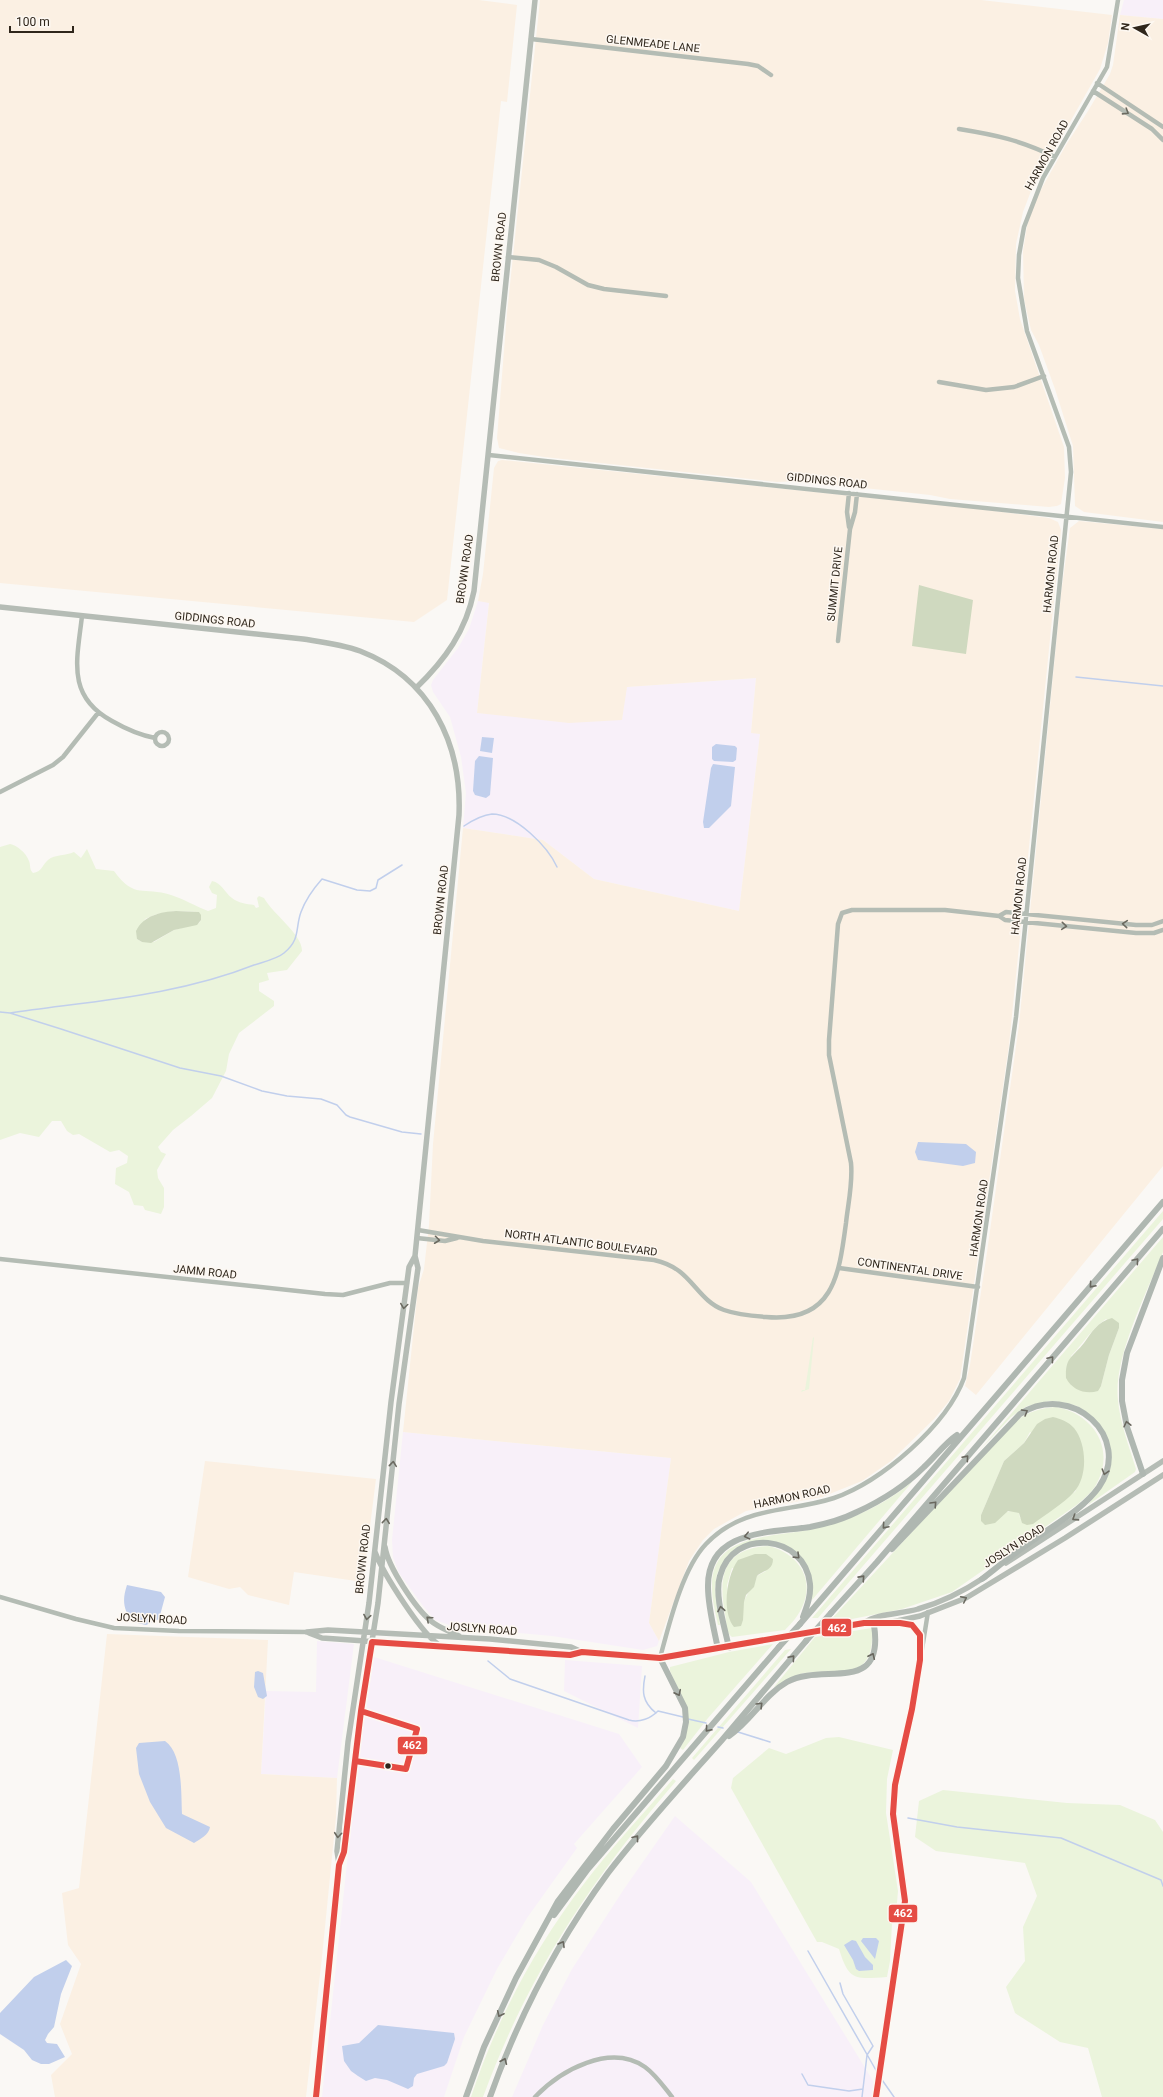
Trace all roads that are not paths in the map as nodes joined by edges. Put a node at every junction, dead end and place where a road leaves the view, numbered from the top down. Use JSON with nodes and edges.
{"nodes":[{"id":1,"x":535,"y":0,"type":"edge"},
{"id":2,"x":1118,"y":0,"type":"edge"},
{"id":3,"x":531,"y":39,"type":"junction"},
{"id":4,"x":771,"y":75,"type":"dead end"},
{"id":5,"x":1097,"y":83,"type":"junction"},
{"id":6,"x":1093,"y":91,"type":"junction"},
{"id":7,"x":1163,"y":127,"type":"edge"},
{"id":8,"x":959,"y":129,"type":"dead end"},
{"id":9,"x":1163,"y":140,"type":"edge"},
{"id":10,"x":1055,"y":157,"type":"junction"},
{"id":11,"x":508,"y":257,"type":"junction"},
{"id":12,"x":666,"y":296,"type":"dead end"},
{"id":13,"x":1044,"y":376,"type":"junction"},
{"id":14,"x":939,"y":382,"type":"dead end"},
{"id":15,"x":489,"y":455,"type":"junction"},
{"id":16,"x":849,"y":493,"type":"junction"},
{"id":17,"x":858,"y":494,"type":"junction"},
{"id":18,"x":1066,"y":516,"type":"junction"},
{"id":19,"x":1163,"y":526,"type":"edge"},
{"id":20,"x":850,"y":529,"type":"junction"},
{"id":21,"x":0,"y":607,"type":"edge"},
{"id":22,"x":82,"y":616,"type":"junction"},
{"id":23,"x":838,"y":641,"type":"dead end"},
{"id":24,"x":416,"y":688,"type":"junction"},
{"id":25,"x":98,"y":713,"type":"junction"},
{"id":26,"x":155,"y":738,"type":"dead end"},
{"id":27,"x":0,"y":792,"type":"edge"},
{"id":28,"x":1026,"y":915,"type":"junction"},
{"id":29,"x":999,"y":916,"type":"junction"},
{"id":30,"x":1163,"y":921,"type":"edge"},
{"id":31,"x":1025,"y":922,"type":"junction"},
{"id":32,"x":1163,"y":930,"type":"edge"},
{"id":33,"x":1163,"y":1202,"type":"edge"},
{"id":34,"x":1163,"y":1229,"type":"edge"},
{"id":35,"x":418,"y":1230,"type":"junction"},
{"id":36,"x":417,"y":1238,"type":"junction"},
{"id":37,"x":457,"y":1238,"type":"junction"},
{"id":38,"x":415,"y":1256,"type":"junction"},
{"id":39,"x":1163,"y":1258,"type":"edge"},
{"id":40,"x":0,"y":1259,"type":"edge"},
{"id":41,"x":839,"y":1268,"type":"junction"},
{"id":42,"x":407,"y":1283,"type":"junction"},
{"id":43,"x":416,"y":1287,"type":"junction"},
{"id":44,"x":978,"y":1287,"type":"junction"},
{"id":45,"x":394,"y":1377,"type":"junction"},
{"id":46,"x":964,"y":1431,"type":"junction"},
{"id":47,"x":396,"y":1438,"type":"junction"},
{"id":48,"x":1163,"y":1461,"type":"edge"},
{"id":49,"x":1143,"y":1474,"type":"junction"},
{"id":50,"x":1163,"y":1475,"type":"edge"},
{"id":51,"x":1142,"y":1488,"type":"junction"},
{"id":52,"x":384,"y":1539,"type":"junction"},
{"id":53,"x":374,"y":1550,"type":"junction"},
{"id":54,"x":877,"y":1562,"type":"junction"},
{"id":55,"x":381,"y":1568,"type":"junction"},
{"id":56,"x":982,"y":1579,"type":"junction"},
{"id":57,"x":0,"y":1597,"type":"edge"},
{"id":58,"x":929,"y":1606,"type":"junction"},
{"id":59,"x":928,"y":1614,"type":"junction"},
{"id":60,"x":801,"y":1622,"type":"junction"},
{"id":61,"x":864,"y":1623,"type":"junction"},
{"id":62,"x":883,"y":1624,"type":"junction"},
{"id":63,"x":874,"y":1625,"type":"junction"},
{"id":64,"x":364,"y":1631,"type":"junction"},
{"id":65,"x":307,"y":1632,"type":"junction"},
{"id":66,"x":374,"y":1632,"type":"junction"},
{"id":67,"x":428,"y":1635,"type":"junction"},
{"id":68,"x":463,"y":1637,"type":"junction"},
{"id":69,"x":363,"y":1641,"type":"junction"},
{"id":70,"x":372,"y":1642,"type":"junction"},
{"id":71,"x":922,"y":1642,"type":"junction"},
{"id":72,"x":444,"y":1647,"type":"junction"},
{"id":73,"x":728,"y":1648,"type":"junction"},
{"id":74,"x":718,"y":1649,"type":"junction"},
{"id":75,"x":582,"y":1652,"type":"junction"},
{"id":76,"x":660,"y":1658,"type":"junction"},
{"id":77,"x":355,"y":1687,"type":"junction"},
{"id":78,"x":721,"y":1741,"type":"junction"},
{"id":79,"x":346,"y":1760,"type":"junction"},
{"id":80,"x":355,"y":1761,"type":"junction"},
{"id":81,"x":348,"y":1815,"type":"junction"},
{"id":82,"x":339,"y":1864,"type":"junction"},
{"id":83,"x":546,"y":1925,"type":"junction"},
{"id":84,"x":316,"y":2097,"type":"edge"},
{"id":85,"x":466,"y":2097,"type":"edge"},
{"id":86,"x":490,"y":2097,"type":"edge"},
{"id":87,"x":535,"y":2097,"type":"edge"},
{"id":88,"x":672,"y":2097,"type":"edge"},
{"id":89,"x":876,"y":2097,"type":"edge"}],
"edges":[{"from":1,"to":3,"type":"main road","name":"BROWN ROAD"},
{"from":2,"to":5,"type":"street","name":"HARMON ROAD"},
{"from":3,"to":4,"type":"street","name":"GLENMEADE LANE"},
{"from":3,"to":11,"type":"main road","name":"BROWN ROAD"},
{"from":5,"to":6,"type":"street","name":"HARMON ROAD"},
{"from":5,"to":7,"type":"street"},
{"from":6,"to":9,"type":"street","one_way":true},
{"from":6,"to":10,"type":"street","name":"HARMON ROAD"},
{"from":8,"to":10,"type":"street"},
{"from":10,"to":13,"type":"street","name":"HARMON ROAD"},
{"from":11,"to":12,"type":"street"},
{"from":11,"to":15,"type":"main road","name":"BROWN ROAD"},
{"from":13,"to":14,"type":"street"},
{"from":13,"to":18,"type":"street","name":"HARMON ROAD"},
{"from":15,"to":16,"type":"street","name":"GIDDINGS ROAD"},
{"from":15,"to":24,"type":"main road","name":"BROWN ROAD"},
{"from":16,"to":17,"type":"street","name":"GIDDINGS ROAD"},
{"from":16,"to":20,"type":"street","name":"SUMMIT DRIVE"},
{"from":17,"to":18,"type":"street","name":"GIDDINGS ROAD"},
{"from":17,"to":20,"type":"street","name":"SUMMIT DRIVE"},
{"from":18,"to":19,"type":"street","name":"GIDDINGS ROAD"},
{"from":18,"to":28,"type":"street","name":"HARMON ROAD"},
{"from":20,"to":23,"type":"street","name":"SUMMIT DRIVE"},
{"from":21,"to":22,"type":"main road","name":"GIDDINGS ROAD"},
{"from":22,"to":24,"type":"main road","name":"GIDDINGS ROAD"},
{"from":22,"to":25,"type":"street"},
{"from":24,"to":35,"type":"main road","name":"BROWN ROAD"},
{"from":25,"to":26,"type":"street"},
{"from":25,"to":27,"type":"street"},
{"from":28,"to":29,"type":"street","name":"NORTH ATLANTIC BOULEVARD"},
{"from":30,"to":28,"type":"street","name":"NORTH ATLANTIC BOULEVARD","one_way":true},
{"from":28,"to":31,"type":"street","name":"HARMON ROAD"},
{"from":29,"to":31,"type":"street","name":"NORTH ATLANTIC BOULEVARD"},
{"from":29,"to":41,"type":"street","name":"NORTH ATLANTIC BOULEVARD"},
{"from":31,"to":32,"type":"street","name":"NORTH ATLANTIC BOULEVARD","one_way":true},
{"from":31,"to":44,"type":"street","name":"HARMON ROAD"},
{"from":33,"to":46,"type":"highway","one_way":true},
{"from":54,"to":34,"type":"highway","one_way":true},
{"from":35,"to":36,"type":"main road","name":"BROWN ROAD"},
{"from":35,"to":37,"type":"street","name":"NORTH ATLANTIC BOULEVARD"},
{"from":36,"to":37,"type":"street","name":"NORTH ATLANTIC BOULEVARD","one_way":true},
{"from":36,"to":38,"type":"main road","name":"BROWN ROAD"},
{"from":37,"to":41,"type":"street","name":"NORTH ATLANTIC BOULEVARD"},
{"from":38,"to":42,"type":"main road","name":"BROWN ROAD"},
{"from":38,"to":43,"type":"main road","name":"BROWN ROAD"},
{"from":49,"to":39,"type":"highway","one_way":true},
{"from":40,"to":42,"type":"street","name":"JAMM ROAD"},
{"from":41,"to":44,"type":"street","name":"CONTINENTAL DRIVE"},
{"from":42,"to":43,"type":"main road"},
{"from":42,"to":45,"type":"main road","name":"BROWN ROAD","one_way":true},
{"from":43,"to":47,"type":"main road","name":"BROWN ROAD"},
{"from":44,"to":76,"type":"street","name":"HARMON ROAD"},
{"from":45,"to":47,"type":"main road"},
{"from":45,"to":53,"type":"main road","name":"BROWN ROAD"},
{"from":46,"to":60,"type":"highway","one_way":true},
{"from":46,"to":74,"type":"highway","one_way":true},
{"from":52,"to":47,"type":"main road","name":"BROWN ROAD","one_way":true},
{"from":48,"to":49,"type":"main road","name":"JOSLYN ROAD"},
{"from":49,"to":51,"type":"main road"},
{"from":49,"to":56,"type":"main road","name":"JOSLYN ROAD","one_way":true},
{"from":50,"to":51,"type":"main road","name":"JOSLYN ROAD"},
{"from":59,"to":51,"type":"main road","name":"JOSLYN ROAD","one_way":true},
{"from":52,"to":55,"type":"main road","name":"BROWN ROAD"},
{"from":68,"to":52,"type":"main road","one_way":true},
{"from":53,"to":55,"type":"main road"},
{"from":53,"to":64,"type":"main road","name":"BROWN ROAD","one_way":true},
{"from":54,"to":56,"type":"highway","one_way":true},
{"from":78,"to":54,"type":"highway","one_way":true,"bridge":true},
{"from":55,"to":66,"type":"main road","name":"BROWN ROAD"},
{"from":55,"to":67,"type":"main road"},
{"from":56,"to":58,"type":"main road","name":"JOSLYN ROAD"},
{"from":57,"to":65,"type":"street","name":"JOSLYN ROAD"},
{"from":58,"to":59,"type":"street"},
{"from":58,"to":61,"type":"main road","name":"JOSLYN ROAD"},
{"from":59,"to":62,"type":"main road","name":"JOSLYN ROAD"},
{"from":59,"to":71,"type":"street"},
{"from":73,"to":60,"type":"highway","one_way":true},
{"from":60,"to":83,"type":"highway","one_way":true,"bridge":true},
{"from":61,"to":63,"type":"main road","name":"JOSLYN ROAD"},
{"from":61,"to":73,"type":"main road","name":"JOSLYN ROAD"},
{"from":62,"to":63,"type":"main road","name":"JOSLYN ROAD"},
{"from":62,"to":71,"type":"main road"},
{"from":78,"to":63,"type":"highway","one_way":true},
{"from":64,"to":65,"type":"main road","name":"JOSLYN ROAD"},
{"from":64,"to":66,"type":"main road","name":"JOSLYN ROAD"},
{"from":64,"to":69,"type":"main road","name":"BROWN ROAD"},
{"from":65,"to":69,"type":"main road","name":"JOSLYN ROAD"},
{"from":66,"to":67,"type":"main road","name":"JOSLYN ROAD"},
{"from":66,"to":70,"type":"main road","name":"BROWN ROAD"},
{"from":67,"to":68,"type":"main road","name":"JOSLYN ROAD"},
{"from":67,"to":72,"type":"main road"},
{"from":68,"to":75,"type":"main road","name":"JOSLYN ROAD"},
{"from":69,"to":70,"type":"main road","name":"JOSLYN ROAD"},
{"from":69,"to":77,"type":"main road","name":"BROWN ROAD"},
{"from":70,"to":72,"type":"main road","name":"JOSLYN ROAD"},
{"from":70,"to":80,"type":"main road","name":"BROWN ROAD"},
{"from":71,"to":89,"type":"street"},
{"from":72,"to":75,"type":"main road","name":"JOSLYN ROAD"},
{"from":73,"to":74,"type":"main road","name":"JOSLYN ROAD"},
{"from":74,"to":76,"type":"main road","name":"JOSLYN ROAD"},
{"from":75,"to":76,"type":"main road","name":"JOSLYN ROAD"},
{"from":76,"to":83,"type":"highway","one_way":true},
{"from":77,"to":79,"type":"main road","name":"BROWN ROAD"},
{"from":77,"to":80,"type":"main road"},
{"from":86,"to":78,"type":"highway","one_way":true},
{"from":79,"to":80,"type":"main road"},
{"from":79,"to":81,"type":"main road"},
{"from":79,"to":82,"type":"main road","name":"BROWN ROAD","one_way":true},
{"from":80,"to":81,"type":"main road","name":"BROWN ROAD"},
{"from":81,"to":82,"type":"main road","name":"BROWN ROAD"},
{"from":82,"to":84,"type":"main road","name":"BROWN ROAD"},
{"from":83,"to":85,"type":"highway","one_way":true},
{"from":87,"to":88,"type":"street"}]}
